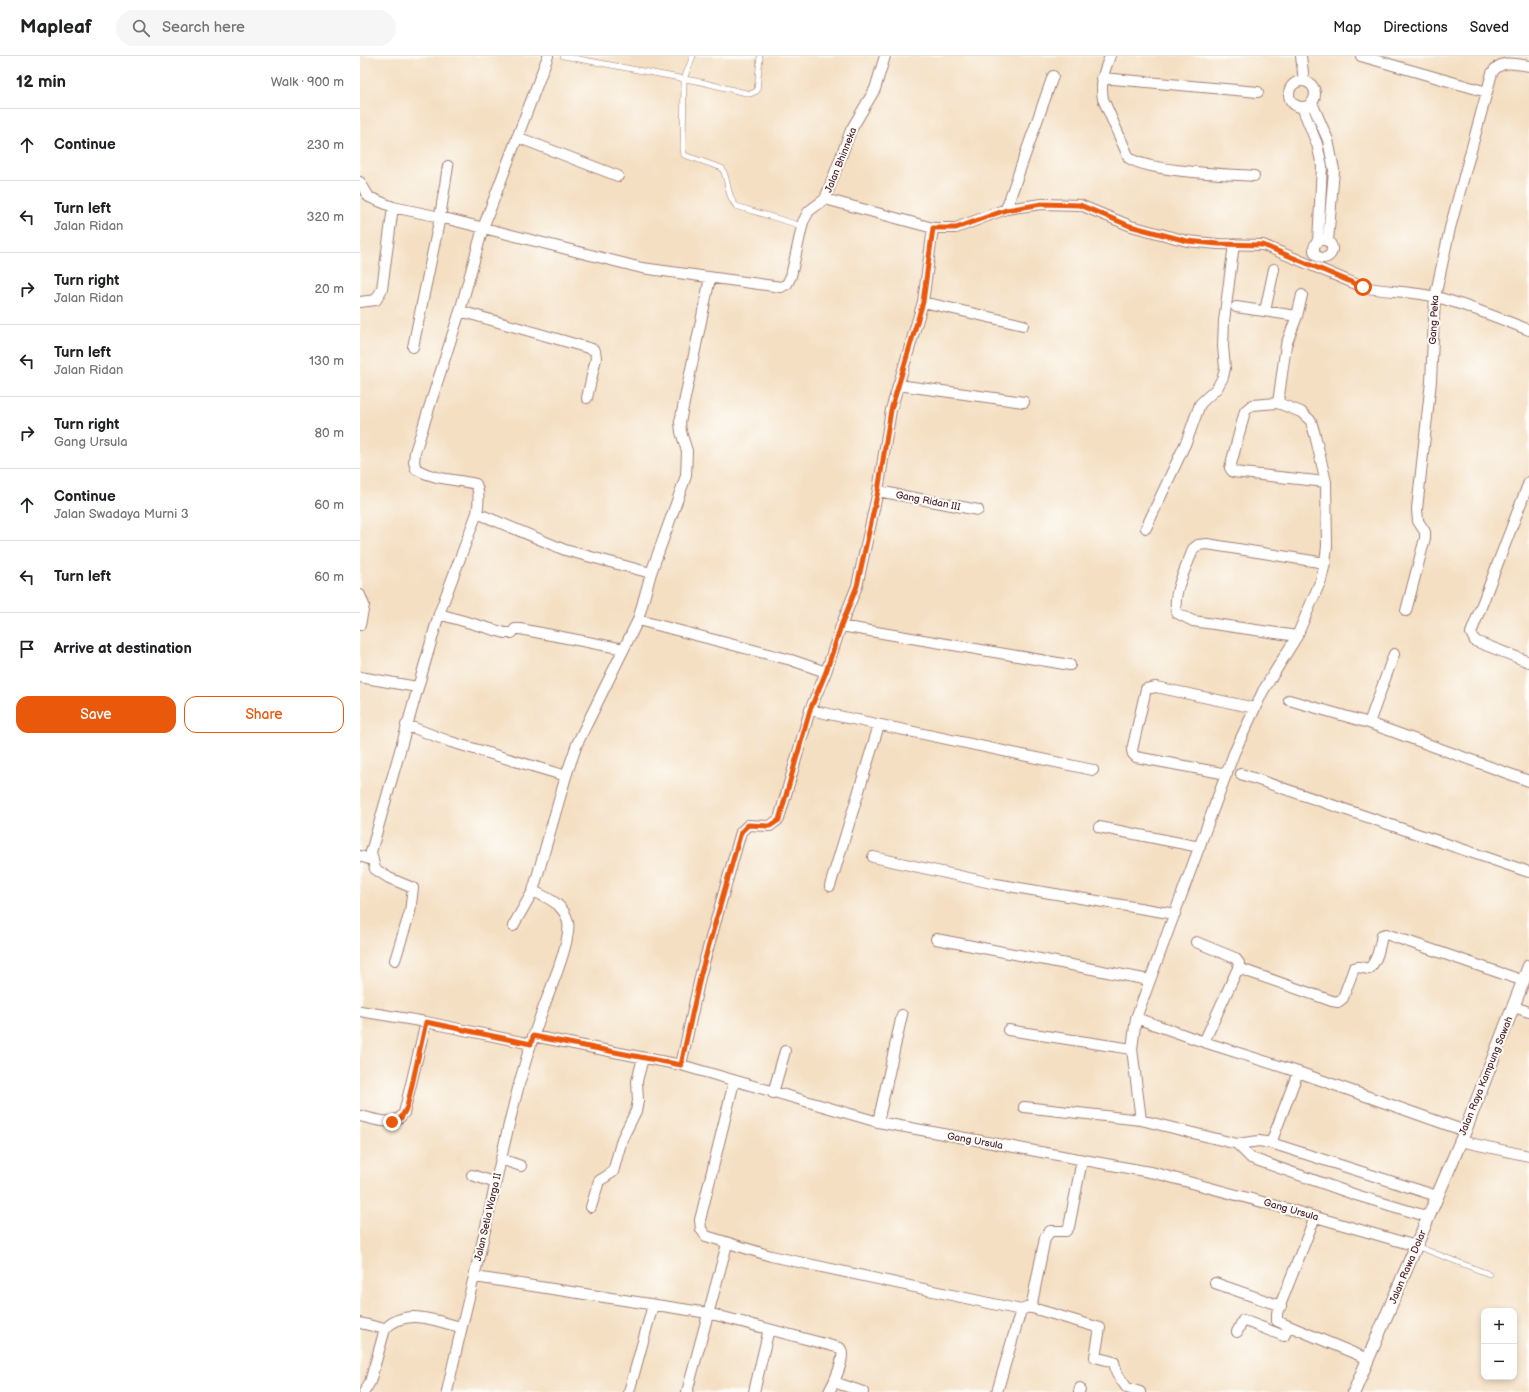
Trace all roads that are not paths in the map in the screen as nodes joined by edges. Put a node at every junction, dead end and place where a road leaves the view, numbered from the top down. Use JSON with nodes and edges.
{"nodes":[{"id":1,"x":548,"y":56,"type":"edge"},
{"id":2,"x":563,"y":56,"type":"edge"},
{"id":3,"x":692,"y":56,"type":"edge"},
{"id":4,"x":760,"y":56,"type":"edge"},
{"id":5,"x":885,"y":56,"type":"edge"},
{"id":6,"x":1110,"y":56,"type":"edge"},
{"id":7,"x":1301,"y":56,"type":"edge"},
{"id":8,"x":1360,"y":56,"type":"edge"},
{"id":9,"x":1529,"y":66,"type":"edge"},
{"id":10,"x":1053,"y":76,"type":"dead end"},
{"id":11,"x":1102,"y":78,"type":"junction"},
{"id":12,"x":684,"y":79,"type":"junction"},
{"id":13,"x":1304,"y":81,"type":"junction"},
{"id":14,"x":1258,"y":92,"type":"dead end"},
{"id":15,"x":1487,"y":92,"type":"junction"},
{"id":16,"x":1312,"y":103,"type":"junction"},
{"id":17,"x":1302,"y":108,"type":"junction"},
{"id":18,"x":517,"y":137,"type":"junction"},
{"id":19,"x":1328,"y":140,"type":"junction"},
{"id":20,"x":1317,"y":144,"type":"junction"},
{"id":21,"x":448,"y":166,"type":"dead end"},
{"id":22,"x":618,"y":176,"type":"dead end"},
{"id":23,"x":1254,"y":176,"type":"dead end"},
{"id":24,"x":360,"y":182,"type":"edge"},
{"id":25,"x":1334,"y":184,"type":"junction"},
{"id":26,"x":1322,"y":185,"type":"junction"},
{"id":27,"x":825,"y":199,"type":"junction"},
{"id":28,"x":393,"y":207,"type":"junction"},
{"id":29,"x":1006,"y":210,"type":"junction"},
{"id":30,"x":440,"y":216,"type":"junction"},
{"id":31,"x":802,"y":226,"type":"junction"},
{"id":32,"x":483,"y":228,"type":"junction"},
{"id":33,"x":933,"y":228,"type":"junction"},
{"id":34,"x":1323,"y":241,"type":"junction"},
{"id":35,"x":1234,"y":244,"type":"junction"},
{"id":36,"x":1320,"y":258,"type":"junction"},
{"id":37,"x":1316,"y":268,"type":"junction"},
{"id":38,"x":1274,"y":269,"type":"dead end"},
{"id":39,"x":710,"y":278,"type":"junction"},
{"id":40,"x":1302,"y":295,"type":"dead end"},
{"id":41,"x":1435,"y":297,"type":"junction"},
{"id":42,"x":360,"y":302,"type":"edge"},
{"id":43,"x":923,"y":302,"type":"junction"},
{"id":44,"x":1236,"y":307,"type":"dead end"},
{"id":45,"x":1265,"y":311,"type":"junction"},
{"id":46,"x":460,"y":312,"type":"junction"},
{"id":47,"x":1297,"y":316,"type":"junction"},
{"id":48,"x":1023,"y":325,"type":"dead end"},
{"id":49,"x":1529,"y":330,"type":"edge"},
{"id":50,"x":413,"y":347,"type":"dead end"},
{"id":51,"x":898,"y":384,"type":"junction"},
{"id":52,"x":587,"y":398,"type":"dead end"},
{"id":53,"x":1024,"y":402,"type":"dead end"},
{"id":54,"x":1278,"y":403,"type":"junction"},
{"id":55,"x":1326,"y":482,"type":"junction"},
{"id":56,"x":1529,"y":482,"type":"edge"},
{"id":57,"x":878,"y":491,"type":"junction"},
{"id":58,"x":978,"y":510,"type":"dead end"},
{"id":59,"x":477,"y":513,"type":"junction"},
{"id":60,"x":1146,"y":528,"type":"dead end"},
{"id":61,"x":1325,"y":563,"type":"junction"},
{"id":62,"x":651,"y":573,"type":"junction"},
{"id":63,"x":360,"y":594,"type":"edge"},
{"id":64,"x":1406,"y":611,"type":"dead end"},
{"id":65,"x":439,"y":614,"type":"junction"},
{"id":66,"x":638,"y":620,"type":"junction"},
{"id":67,"x":360,"y":625,"type":"edge"},
{"id":68,"x":841,"y":626,"type":"junction"},
{"id":69,"x":1297,"y":636,"type":"junction"},
{"id":70,"x":624,"y":649,"type":"junction"},
{"id":71,"x":1394,"y":654,"type":"dead end"},
{"id":72,"x":1529,"y":662,"type":"edge"},
{"id":73,"x":1070,"y":665,"type":"dead end"},
{"id":74,"x":826,"y":672,"type":"junction"},
{"id":75,"x":360,"y":677,"type":"edge"},
{"id":76,"x":417,"y":687,"type":"junction"},
{"id":77,"x":1289,"y":700,"type":"dead end"},
{"id":78,"x":1254,"y":708,"type":"junction"},
{"id":79,"x":810,"y":710,"type":"junction"},
{"id":80,"x":1368,"y":723,"type":"junction"},
{"id":81,"x":406,"y":725,"type":"junction"},
{"id":82,"x":879,"y":725,"type":"junction"},
{"id":83,"x":1093,"y":770,"type":"dead end"},
{"id":84,"x":1227,"y":774,"type":"junction"},
{"id":85,"x":1241,"y":774,"type":"dead end"},
{"id":86,"x":566,"y":776,"type":"junction"},
{"id":87,"x":1529,"y":781,"type":"edge"},
{"id":88,"x":1099,"y":827,"type":"dead end"},
{"id":89,"x":1200,"y":847,"type":"junction"},
{"id":90,"x":360,"y":856,"type":"edge"},
{"id":91,"x":873,"y":857,"type":"dead end"},
{"id":92,"x":372,"y":860,"type":"junction"},
{"id":93,"x":1529,"y":872,"type":"edge"},
{"id":94,"x":830,"y":886,"type":"dead end"},
{"id":95,"x":533,"y":891,"type":"junction"},
{"id":96,"x":1175,"y":914,"type":"junction"},
{"id":97,"x":513,"y":926,"type":"dead end"},
{"id":98,"x":936,"y":939,"type":"dead end"},
{"id":99,"x":1196,"y":942,"type":"dead end"},
{"id":100,"x":395,"y":960,"type":"dead end"},
{"id":101,"x":1529,"y":966,"type":"edge"},
{"id":102,"x":1238,"y":968,"type":"junction"},
{"id":103,"x":1149,"y":980,"type":"junction"},
{"id":104,"x":1524,"y":981,"type":"junction"},
{"id":105,"x":1514,"y":1007,"type":"junction"},
{"id":106,"x":360,"y":1011,"type":"edge"},
{"id":107,"x":1529,"y":1012,"type":"edge"},
{"id":108,"x":902,"y":1015,"type":"dead end"},
{"id":109,"x":1136,"y":1018,"type":"junction"},
{"id":110,"x":426,"y":1022,"type":"junction"},
{"id":111,"x":1008,"y":1030,"type":"dead end"},
{"id":112,"x":532,"y":1040,"type":"junction"},
{"id":113,"x":1204,"y":1042,"type":"junction"},
{"id":114,"x":1132,"y":1049,"type":"junction"},
{"id":115,"x":785,"y":1051,"type":"dead end"},
{"id":116,"x":643,"y":1058,"type":"junction"},
{"id":117,"x":681,"y":1065,"type":"junction"},
{"id":118,"x":1298,"y":1072,"type":"junction"},
{"id":119,"x":734,"y":1082,"type":"junction"},
{"id":120,"x":773,"y":1093,"type":"junction"},
{"id":121,"x":1024,"y":1107,"type":"dead end"},
{"id":122,"x":360,"y":1116,"type":"edge"},
{"id":123,"x":1141,"y":1120,"type":"junction"},
{"id":124,"x":878,"y":1122,"type":"junction"},
{"id":125,"x":1462,"y":1136,"type":"junction"},
{"id":126,"x":1271,"y":1143,"type":"junction"},
{"id":127,"x":1238,"y":1144,"type":"junction"},
{"id":128,"x":1529,"y":1156,"type":"edge"},
{"id":129,"x":502,"y":1158,"type":"junction"},
{"id":130,"x":1082,"y":1160,"type":"junction"},
{"id":131,"x":521,"y":1166,"type":"dead end"},
{"id":132,"x":472,"y":1175,"type":"dead end"},
{"id":133,"x":496,"y":1183,"type":"junction"},
{"id":134,"x":1437,"y":1196,"type":"junction"},
{"id":135,"x":591,"y":1207,"type":"dead end"},
{"id":136,"x":1315,"y":1217,"type":"junction"},
{"id":137,"x":1429,"y":1217,"type":"junction"},
{"id":138,"x":727,"y":1244,"type":"junction"},
{"id":139,"x":1416,"y":1246,"type":"junction"},
{"id":140,"x":1489,"y":1274,"type":"dead end"},
{"id":141,"x":475,"y":1277,"type":"junction"},
{"id":142,"x":1215,"y":1283,"type":"dead end"},
{"id":143,"x":653,"y":1305,"type":"junction"},
{"id":144,"x":1280,"y":1306,"type":"junction"},
{"id":145,"x":1026,"y":1309,"type":"junction"},
{"id":146,"x":708,"y":1313,"type":"junction"},
{"id":147,"x":360,"y":1324,"type":"edge"},
{"id":148,"x":1288,"y":1326,"type":"junction"},
{"id":149,"x":460,"y":1327,"type":"junction"},
{"id":150,"x":385,"y":1329,"type":"junction"},
{"id":151,"x":769,"y":1329,"type":"junction"},
{"id":152,"x":1237,"y":1332,"type":"dead end"},
{"id":153,"x":1368,"y":1359,"type":"junction"},
{"id":154,"x":834,"y":1382,"type":"junction"},
{"id":155,"x":364,"y":1392,"type":"edge"},
{"id":156,"x":447,"y":1392,"type":"edge"},
{"id":157,"x":629,"y":1392,"type":"edge"},
{"id":158,"x":687,"y":1392,"type":"edge"},
{"id":159,"x":754,"y":1392,"type":"edge"},
{"id":160,"x":829,"y":1392,"type":"edge"},
{"id":161,"x":863,"y":1392,"type":"edge"},
{"id":162,"x":997,"y":1392,"type":"edge"},
{"id":163,"x":1140,"y":1392,"type":"edge"},
{"id":164,"x":1354,"y":1392,"type":"edge"}],
"edges":[{"from":1,"to":18,"type":"street"},
{"from":2,"to":12,"type":"lane"},
{"from":3,"to":12,"type":"lane"},
{"from":4,"to":12,"type":"lane"},
{"from":5,"to":27,"type":"street","name":"Jalan Bhinneka"},
{"from":6,"to":11,"type":"street"},
{"from":7,"to":13,"type":"street"},
{"from":8,"to":15,"type":"street"},
{"from":9,"to":15,"type":"street","name":"Gang Peka"},
{"from":10,"to":29,"type":"street"},
{"from":11,"to":14,"type":"street"},
{"from":11,"to":23,"type":"street"},
{"from":12,"to":31,"type":"lane"},
{"from":13,"to":16,"type":"street"},
{"from":13,"to":17,"type":"street"},
{"from":15,"to":41,"type":"street","name":"Gang Peka"},
{"from":16,"to":17,"type":"street"},
{"from":16,"to":19,"type":"street"},
{"from":17,"to":20,"type":"street"},
{"from":18,"to":22,"type":"street"},
{"from":18,"to":32,"type":"street"},
{"from":19,"to":20,"type":"street"},
{"from":19,"to":25,"type":"street"},
{"from":20,"to":26,"type":"street"},
{"from":21,"to":30,"type":"street"},
{"from":24,"to":28,"type":"street"},
{"from":25,"to":26,"type":"street"},
{"from":25,"to":34,"type":"street"},
{"from":26,"to":34,"type":"street"},
{"from":27,"to":31,"type":"street"},
{"from":27,"to":33,"type":"street"},
{"from":28,"to":30,"type":"street"},
{"from":28,"to":42,"type":"street"},
{"from":29,"to":33,"type":"street"},
{"from":29,"to":35,"type":"street"},
{"from":30,"to":32,"type":"street"},
{"from":30,"to":50,"type":"street"},
{"from":31,"to":39,"type":"street"},
{"from":32,"to":39,"type":"street"},
{"from":32,"to":46,"type":"street"},
{"from":33,"to":43,"type":"street"},
{"from":34,"to":36,"type":"street"},
{"from":34,"to":36,"type":"street"},
{"from":35,"to":37,"type":"street"},
{"from":35,"to":60,"type":"street"},
{"from":36,"to":37,"type":"street"},
{"from":37,"to":41,"type":"street"},
{"from":38,"to":45,"type":"street"},
{"from":39,"to":62,"type":"street"},
{"from":40,"to":47,"type":"street"},
{"from":41,"to":49,"type":"street"},
{"from":41,"to":64,"type":"street","name":"Gang Peka"},
{"from":43,"to":48,"type":"street"},
{"from":43,"to":51,"type":"street"},
{"from":44,"to":45,"type":"street"},
{"from":45,"to":47,"type":"street"},
{"from":46,"to":52,"type":"street"},
{"from":46,"to":59,"type":"street"},
{"from":47,"to":54,"type":"street"},
{"from":51,"to":53,"type":"street"},
{"from":51,"to":57,"type":"street"},
{"from":54,"to":55,"type":"street"},
{"from":54,"to":55,"type":"street"},
{"from":55,"to":61,"type":"street"},
{"from":56,"to":72,"type":"street"},
{"from":57,"to":58,"type":"street","name":"Gang Ridan III"},
{"from":57,"to":68,"type":"street"},
{"from":59,"to":62,"type":"street"},
{"from":59,"to":65,"type":"street"},
{"from":61,"to":69,"type":"street"},
{"from":61,"to":69,"type":"street"},
{"from":62,"to":66,"type":"street"},
{"from":63,"to":67,"type":"street"},
{"from":65,"to":70,"type":"street"},
{"from":65,"to":76,"type":"street"},
{"from":66,"to":70,"type":"street"},
{"from":66,"to":74,"type":"street"},
{"from":68,"to":73,"type":"street"},
{"from":68,"to":74,"type":"street"},
{"from":69,"to":78,"type":"street"},
{"from":70,"to":86,"type":"street"},
{"from":71,"to":80,"type":"street"},
{"from":74,"to":79,"type":"street"},
{"from":75,"to":76,"type":"street"},
{"from":76,"to":81,"type":"street"},
{"from":77,"to":80,"type":"street"},
{"from":78,"to":84,"type":"street"},
{"from":78,"to":84,"type":"street"},
{"from":79,"to":82,"type":"street"},
{"from":79,"to":117,"type":"street"},
{"from":80,"to":87,"type":"street"},
{"from":81,"to":86,"type":"street"},
{"from":81,"to":92,"type":"street"},
{"from":82,"to":83,"type":"street"},
{"from":82,"to":94,"type":"street"},
{"from":84,"to":89,"type":"street"},
{"from":85,"to":93,"type":"street"},
{"from":86,"to":95,"type":"street"},
{"from":88,"to":89,"type":"street"},
{"from":89,"to":96,"type":"street"},
{"from":90,"to":92,"type":"street"},
{"from":91,"to":96,"type":"street"},
{"from":92,"to":100,"type":"street"},
{"from":95,"to":97,"type":"street"},
{"from":95,"to":112,"type":"street","name":"Jalan Setia Warga II"},
{"from":96,"to":103,"type":"street"},
{"from":98,"to":103,"type":"street"},
{"from":99,"to":102,"type":"street"},
{"from":101,"to":104,"type":"street","name":"Jalan Raya Kampung Sawah"},
{"from":102,"to":104,"type":"street"},
{"from":102,"to":113,"type":"street"},
{"from":103,"to":109,"type":"street"},
{"from":104,"to":105,"type":"street","name":"Jalan Raya Kampung Sawah"},
{"from":105,"to":107,"type":"street"},
{"from":105,"to":125,"type":"street","name":"Jalan Raya Kampung Sawah"},
{"from":106,"to":110,"type":"street","name":"Gang Ursula"},
{"from":108,"to":124,"type":"street"},
{"from":109,"to":113,"type":"street"},
{"from":109,"to":114,"type":"street"},
{"from":110,"to":112,"type":"street","name":"Gang Ursula"},
{"from":110,"to":122,"type":"street"},
{"from":111,"to":114,"type":"street"},
{"from":112,"to":116,"type":"street","name":"Gang Ursula"},
{"from":112,"to":129,"type":"street","name":"Jalan Setia Warga II"},
{"from":113,"to":118,"type":"street"},
{"from":114,"to":123,"type":"street"},
{"from":115,"to":120,"type":"street"},
{"from":116,"to":117,"type":"street","name":"Gang Ursula"},
{"from":116,"to":135,"type":"street"},
{"from":117,"to":119,"type":"street","name":"Gang Ursula"},
{"from":118,"to":125,"type":"street"},
{"from":118,"to":126,"type":"street"},
{"from":119,"to":120,"type":"street","name":"Gang Ursula"},
{"from":119,"to":138,"type":"street"},
{"from":120,"to":124,"type":"street","name":"Gang Ursula"},
{"from":121,"to":123,"type":"street"},
{"from":123,"to":127,"type":"street"},
{"from":124,"to":130,"type":"street","name":"Gang Ursula"},
{"from":125,"to":128,"type":"street"},
{"from":125,"to":134,"type":"street","name":"Jalan Rawa Dolar"},
{"from":126,"to":127,"type":"street"},
{"from":126,"to":134,"type":"street"},
{"from":127,"to":137,"type":"street"},
{"from":129,"to":131,"type":"street"},
{"from":129,"to":133,"type":"street","name":"Jalan Setia Warga II"},
{"from":130,"to":136,"type":"street","name":"Gang Ursula"},
{"from":130,"to":145,"type":"street"},
{"from":132,"to":133,"type":"street"},
{"from":133,"to":141,"type":"street","name":"Jalan Setia Warga II"},
{"from":134,"to":137,"type":"street","name":"Jalan Rawa Dolar"},
{"from":136,"to":139,"type":"street","name":"Gang Ursula"},
{"from":136,"to":144,"type":"street"},
{"from":137,"to":139,"type":"street","name":"Jalan Rawa Dolar"},
{"from":138,"to":145,"type":"street"},
{"from":138,"to":146,"type":"street"},
{"from":139,"to":140,"type":"lane"},
{"from":139,"to":153,"type":"street","name":"Jalan Rawa Dolar"},
{"from":141,"to":143,"type":"street"},
{"from":141,"to":149,"type":"street","name":"Jalan Setia Warga II"},
{"from":142,"to":144,"type":"street"},
{"from":143,"to":146,"type":"street"},
{"from":143,"to":157,"type":"street"},
{"from":144,"to":148,"type":"street"},
{"from":145,"to":162,"type":"street"},
{"from":145,"to":163,"type":"street"},
{"from":146,"to":151,"type":"street"},
{"from":146,"to":158,"type":"street"},
{"from":147,"to":150,"type":"street"},
{"from":148,"to":152,"type":"street"},
{"from":148,"to":153,"type":"street"},
{"from":149,"to":150,"type":"street"},
{"from":149,"to":156,"type":"street","name":"Jalan Setia Warga II"},
{"from":150,"to":155,"type":"street"},
{"from":151,"to":154,"type":"street"},
{"from":151,"to":159,"type":"street"},
{"from":153,"to":164,"type":"street","name":"Jalan Rawa Dolar"},
{"from":154,"to":160,"type":"street"},
{"from":154,"to":161,"type":"street"}]}
